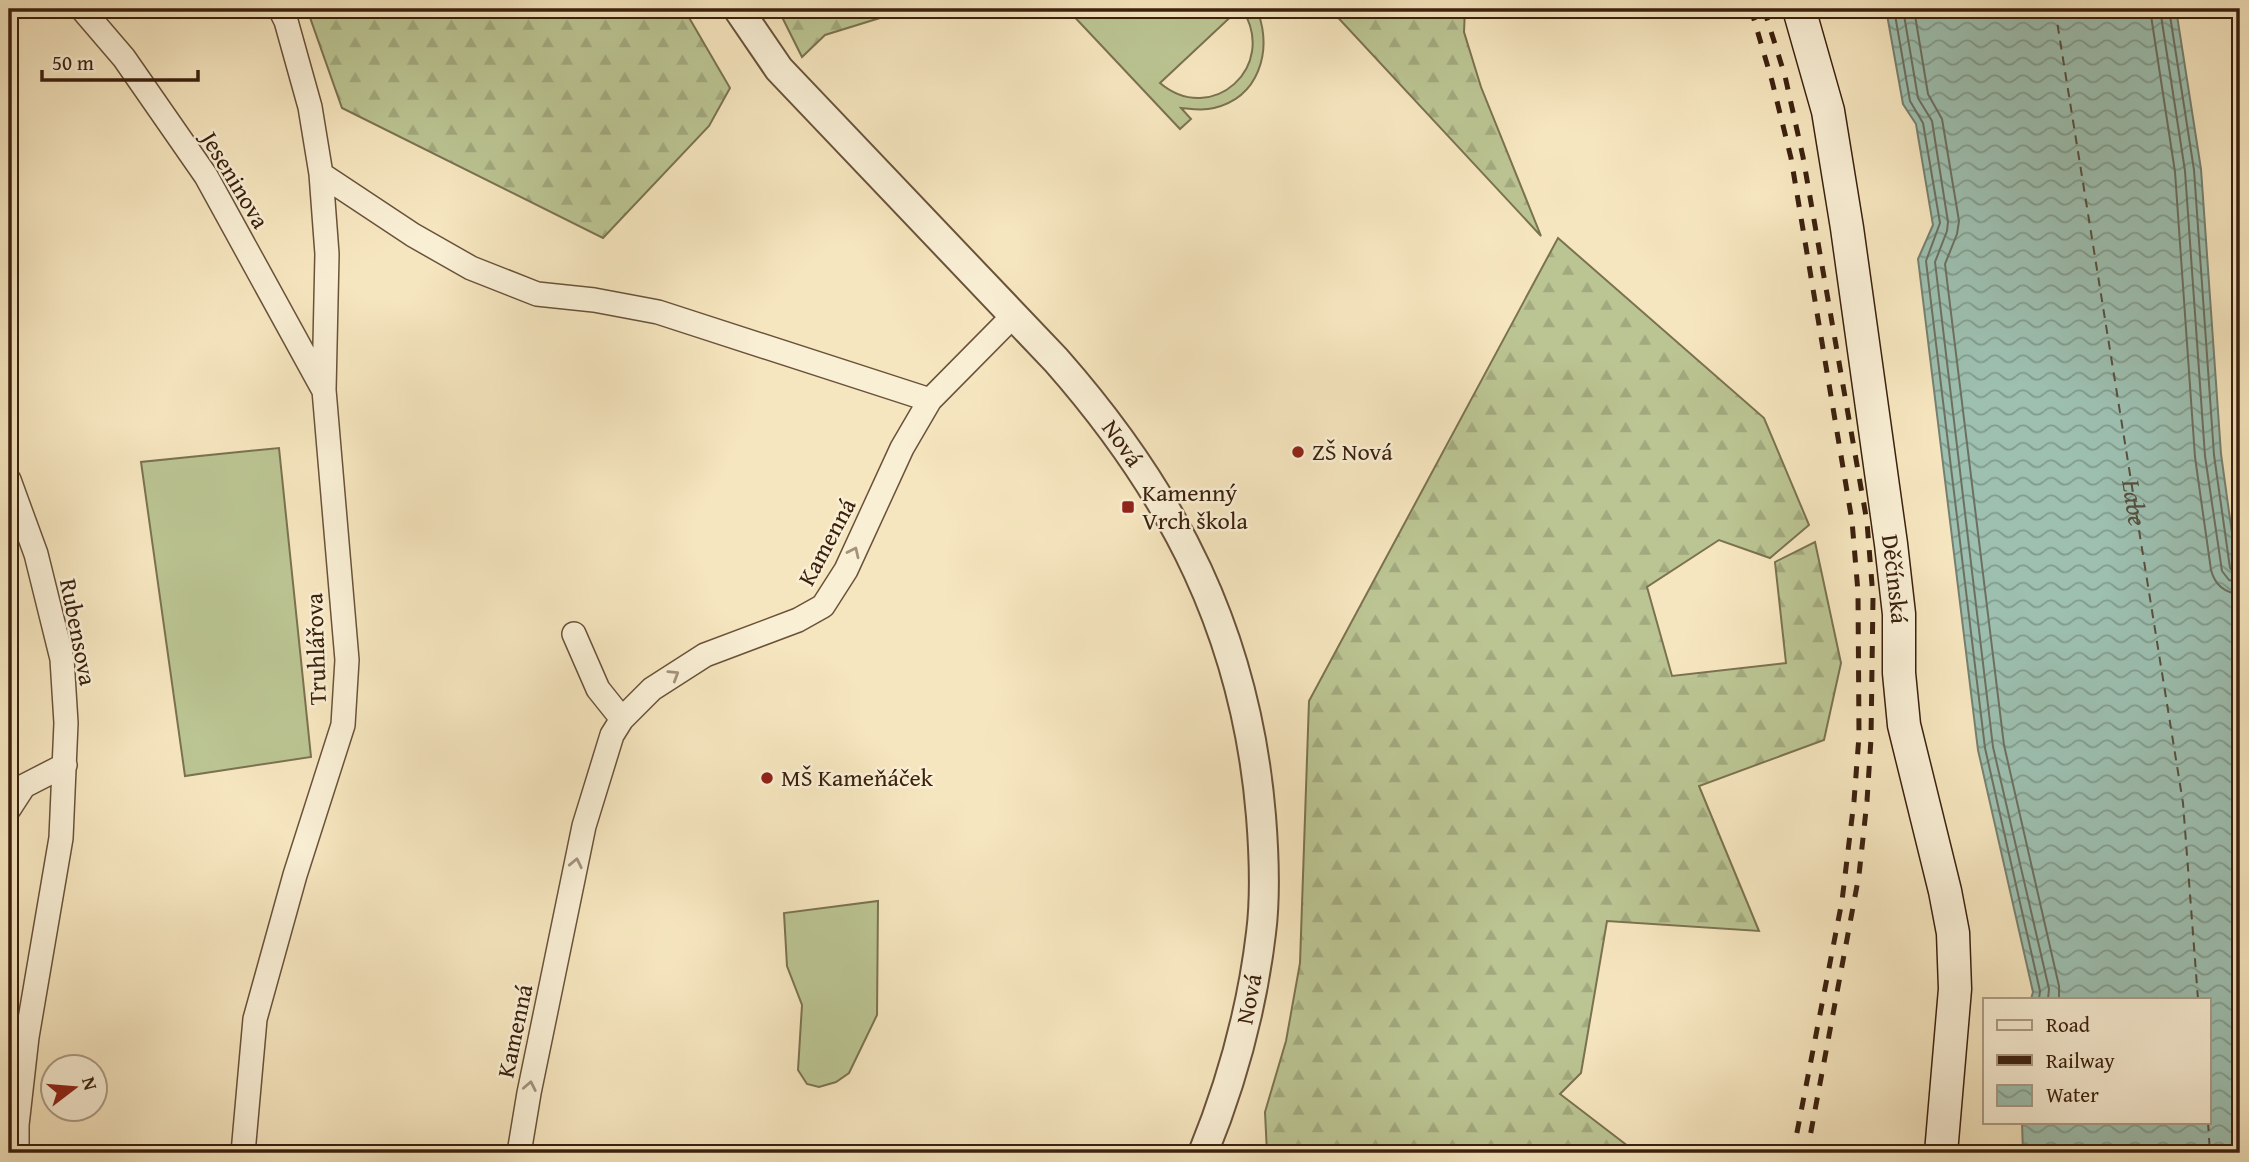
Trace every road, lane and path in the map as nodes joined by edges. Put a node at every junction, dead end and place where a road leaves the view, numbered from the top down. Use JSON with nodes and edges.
{"nodes":[{"id":1,"x":82,"y":9,"type":"edge"},
{"id":2,"x":280,"y":9,"type":"edge"},
{"id":3,"x":738,"y":9,"type":"edge"},
{"id":4,"x":1799,"y":9,"type":"edge"},
{"id":5,"x":321,"y":174,"type":"junction"},
{"id":6,"x":1013,"y":316,"type":"junction"},
{"id":7,"x":324,"y":390,"type":"junction"},
{"id":8,"x":930,"y":400,"type":"junction"},
{"id":9,"x":9,"y":480,"type":"edge"},
{"id":10,"x":574,"y":635,"type":"dead end"},
{"id":11,"x":622,"y":719,"type":"junction"},
{"id":12,"x":65,"y":765,"type":"junction"},
{"id":13,"x":9,"y":809,"type":"edge"},
{"id":14,"x":15,"y":1138,"type":"edge"},
{"id":15,"x":243,"y":1153,"type":"edge"},
{"id":16,"x":519,"y":1153,"type":"edge"},
{"id":17,"x":1203,"y":1153,"type":"edge"},
{"id":18,"x":1941,"y":1153,"type":"edge"}],
"edges":[{"from":1,"to":7,"type":"street","name":"Jeseninova"},
{"from":2,"to":5,"type":"street","name":"Truhlářova"},
{"from":3,"to":6,"type":"street","name":"Nová"},
{"from":4,"to":18,"type":"main road","name":"Děčínská"},
{"from":5,"to":7,"type":"street","name":"Truhlářova"},
{"from":5,"to":8,"type":"street"},
{"from":6,"to":8,"type":"street","name":"Kamenná"},
{"from":6,"to":17,"type":"street","name":"Nová"},
{"from":7,"to":15,"type":"street","name":"Truhlářova"},
{"from":11,"to":8,"type":"street","name":"Kamenná","one_way":true},
{"from":9,"to":12,"type":"street","name":"Rubensova"},
{"from":10,"to":11,"type":"street"},
{"from":16,"to":11,"type":"street","name":"Kamenná","one_way":true},
{"from":12,"to":13,"type":"street"},
{"from":12,"to":14,"type":"street","name":"Rubensova"}]}
